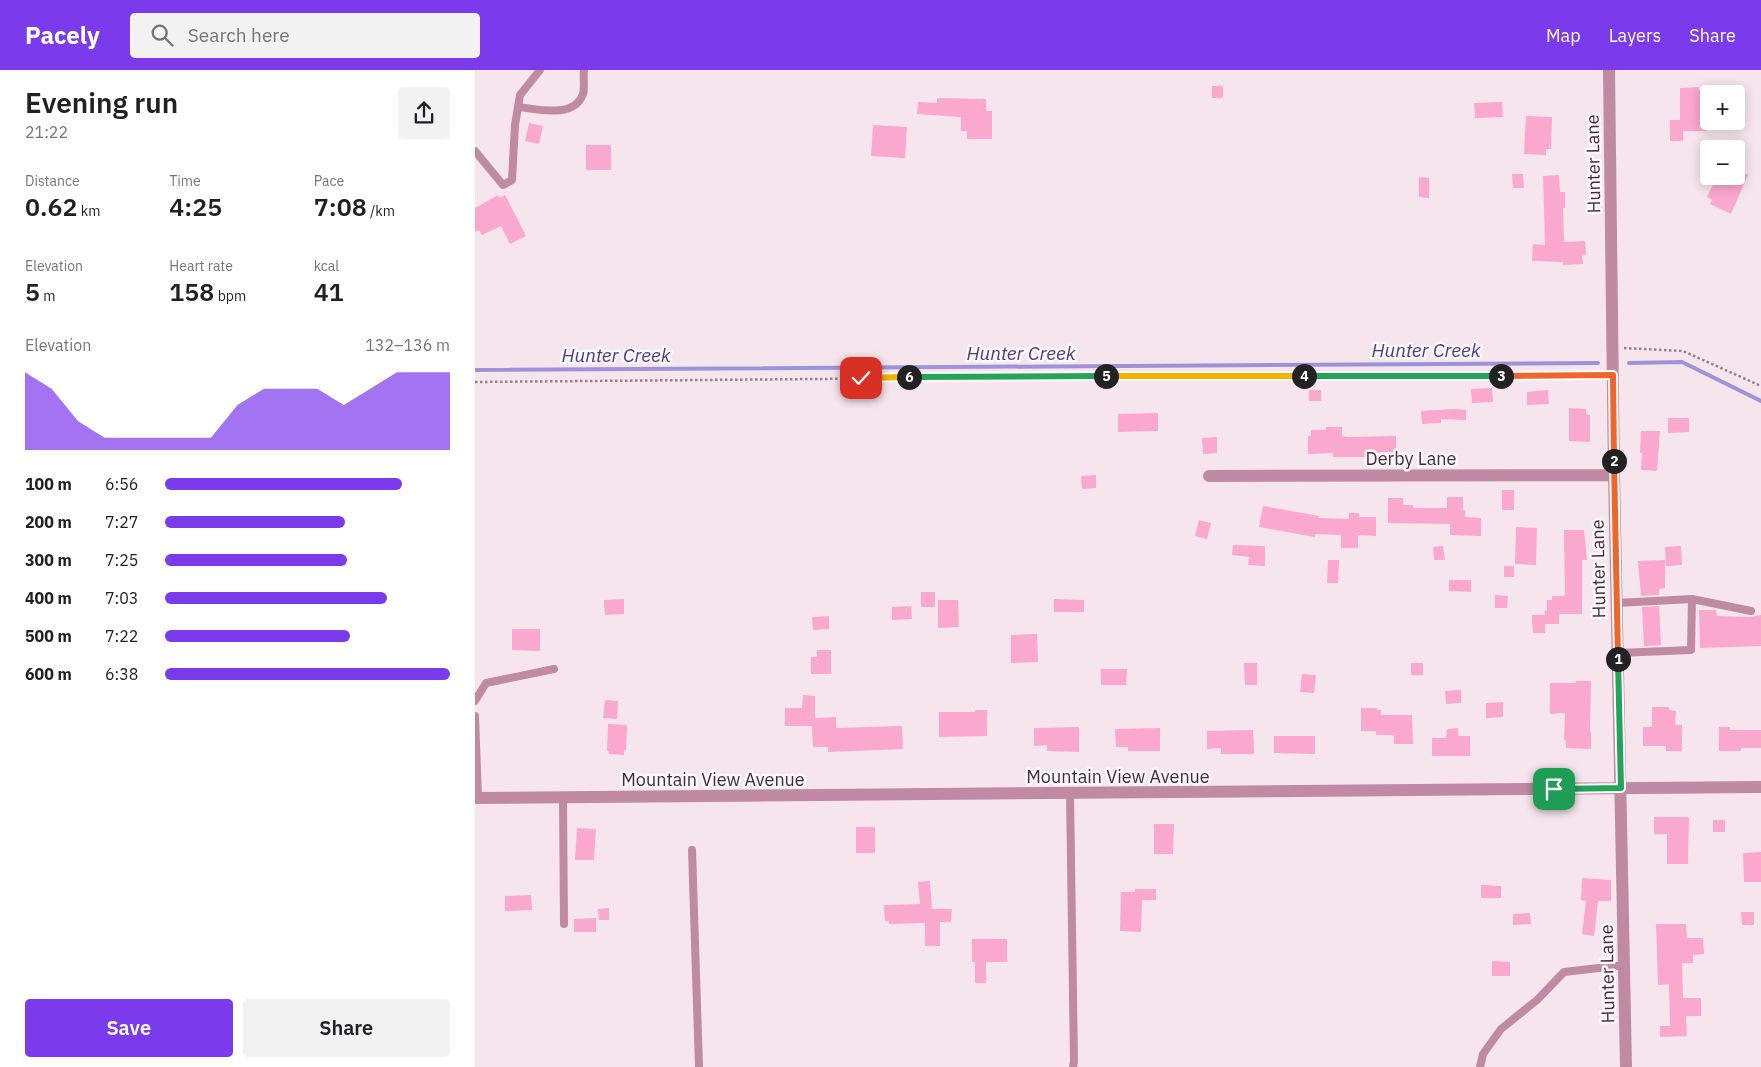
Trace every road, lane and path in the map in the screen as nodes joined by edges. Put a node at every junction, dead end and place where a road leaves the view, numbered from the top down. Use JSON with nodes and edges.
{"nodes":[{"id":1,"x":540,"y":70,"type":"edge"},
{"id":2,"x":584,"y":70,"type":"edge"},
{"id":3,"x":1609,"y":70,"type":"edge"},
{"id":4,"x":518,"y":107,"type":"junction"},
{"id":5,"x":475,"y":151,"type":"edge"},
{"id":6,"x":1612,"y":348,"type":"junction"},
{"id":7,"x":1613,"y":375,"type":"junction"},
{"id":8,"x":475,"y":382,"type":"edge"},
{"id":9,"x":1761,"y":386,"type":"edge"},
{"id":10,"x":1614,"y":475,"type":"junction"},
{"id":11,"x":1209,"y":476,"type":"dead end"},
{"id":12,"x":1692,"y":599,"type":"junction"},
{"id":13,"x":1617,"y":603,"type":"junction"},
{"id":14,"x":1751,"y":611,"type":"dead end"},
{"id":15,"x":1618,"y":653,"type":"junction"},
{"id":16,"x":554,"y":669,"type":"dead end"},
{"id":17,"x":475,"y":701,"type":"edge"},
{"id":18,"x":475,"y":716,"type":"edge"},
{"id":19,"x":1761,"y":787,"type":"edge"},
{"id":20,"x":1621,"y":788,"type":"junction"},
{"id":21,"x":1070,"y":793,"type":"junction"},
{"id":22,"x":476,"y":798,"type":"edge"},
{"id":23,"x":563,"y":798,"type":"junction"},
{"id":24,"x":692,"y":850,"type":"dead end"},
{"id":25,"x":564,"y":924,"type":"dead end"},
{"id":26,"x":1625,"y":965,"type":"junction"},
{"id":27,"x":699,"y":1067,"type":"edge"},
{"id":28,"x":1073,"y":1067,"type":"edge"},
{"id":29,"x":1480,"y":1067,"type":"edge"},
{"id":30,"x":1626,"y":1067,"type":"edge"}],
"edges":[{"from":1,"to":4,"type":"lane"},
{"from":2,"to":4,"type":"lane"},
{"from":3,"to":6,"type":"street","name":"Hunter Lane"},
{"from":4,"to":5,"type":"lane"},
{"from":6,"to":7,"type":"street","name":"Hunter Lane"},
{"from":6,"to":9,"type":"path"},
{"from":7,"to":8,"type":"path"},
{"from":7,"to":10,"type":"street","name":"Hunter Lane"},
{"from":10,"to":11,"type":"street","name":"Derby Lane"},
{"from":10,"to":13,"type":"street","name":"Hunter Lane"},
{"from":12,"to":13,"type":"lane"},
{"from":12,"to":14,"type":"lane"},
{"from":12,"to":15,"type":"lane"},
{"from":13,"to":15,"type":"street","name":"Hunter Lane"},
{"from":15,"to":20,"type":"street","name":"Hunter Lane"},
{"from":16,"to":17,"type":"lane"},
{"from":18,"to":22,"type":"lane"},
{"from":19,"to":20,"type":"street","name":"Mountain View Avenue"},
{"from":20,"to":21,"type":"street","name":"Mountain View Avenue"},
{"from":20,"to":26,"type":"street","name":"Hunter Lane"},
{"from":21,"to":23,"type":"street","name":"Mountain View Avenue"},
{"from":21,"to":28,"type":"lane"},
{"from":22,"to":23,"type":"street","name":"Mountain View Avenue"},
{"from":23,"to":25,"type":"lane"},
{"from":24,"to":27,"type":"lane"},
{"from":26,"to":29,"type":"lane"},
{"from":26,"to":30,"type":"street","name":"Hunter Lane"}]}
